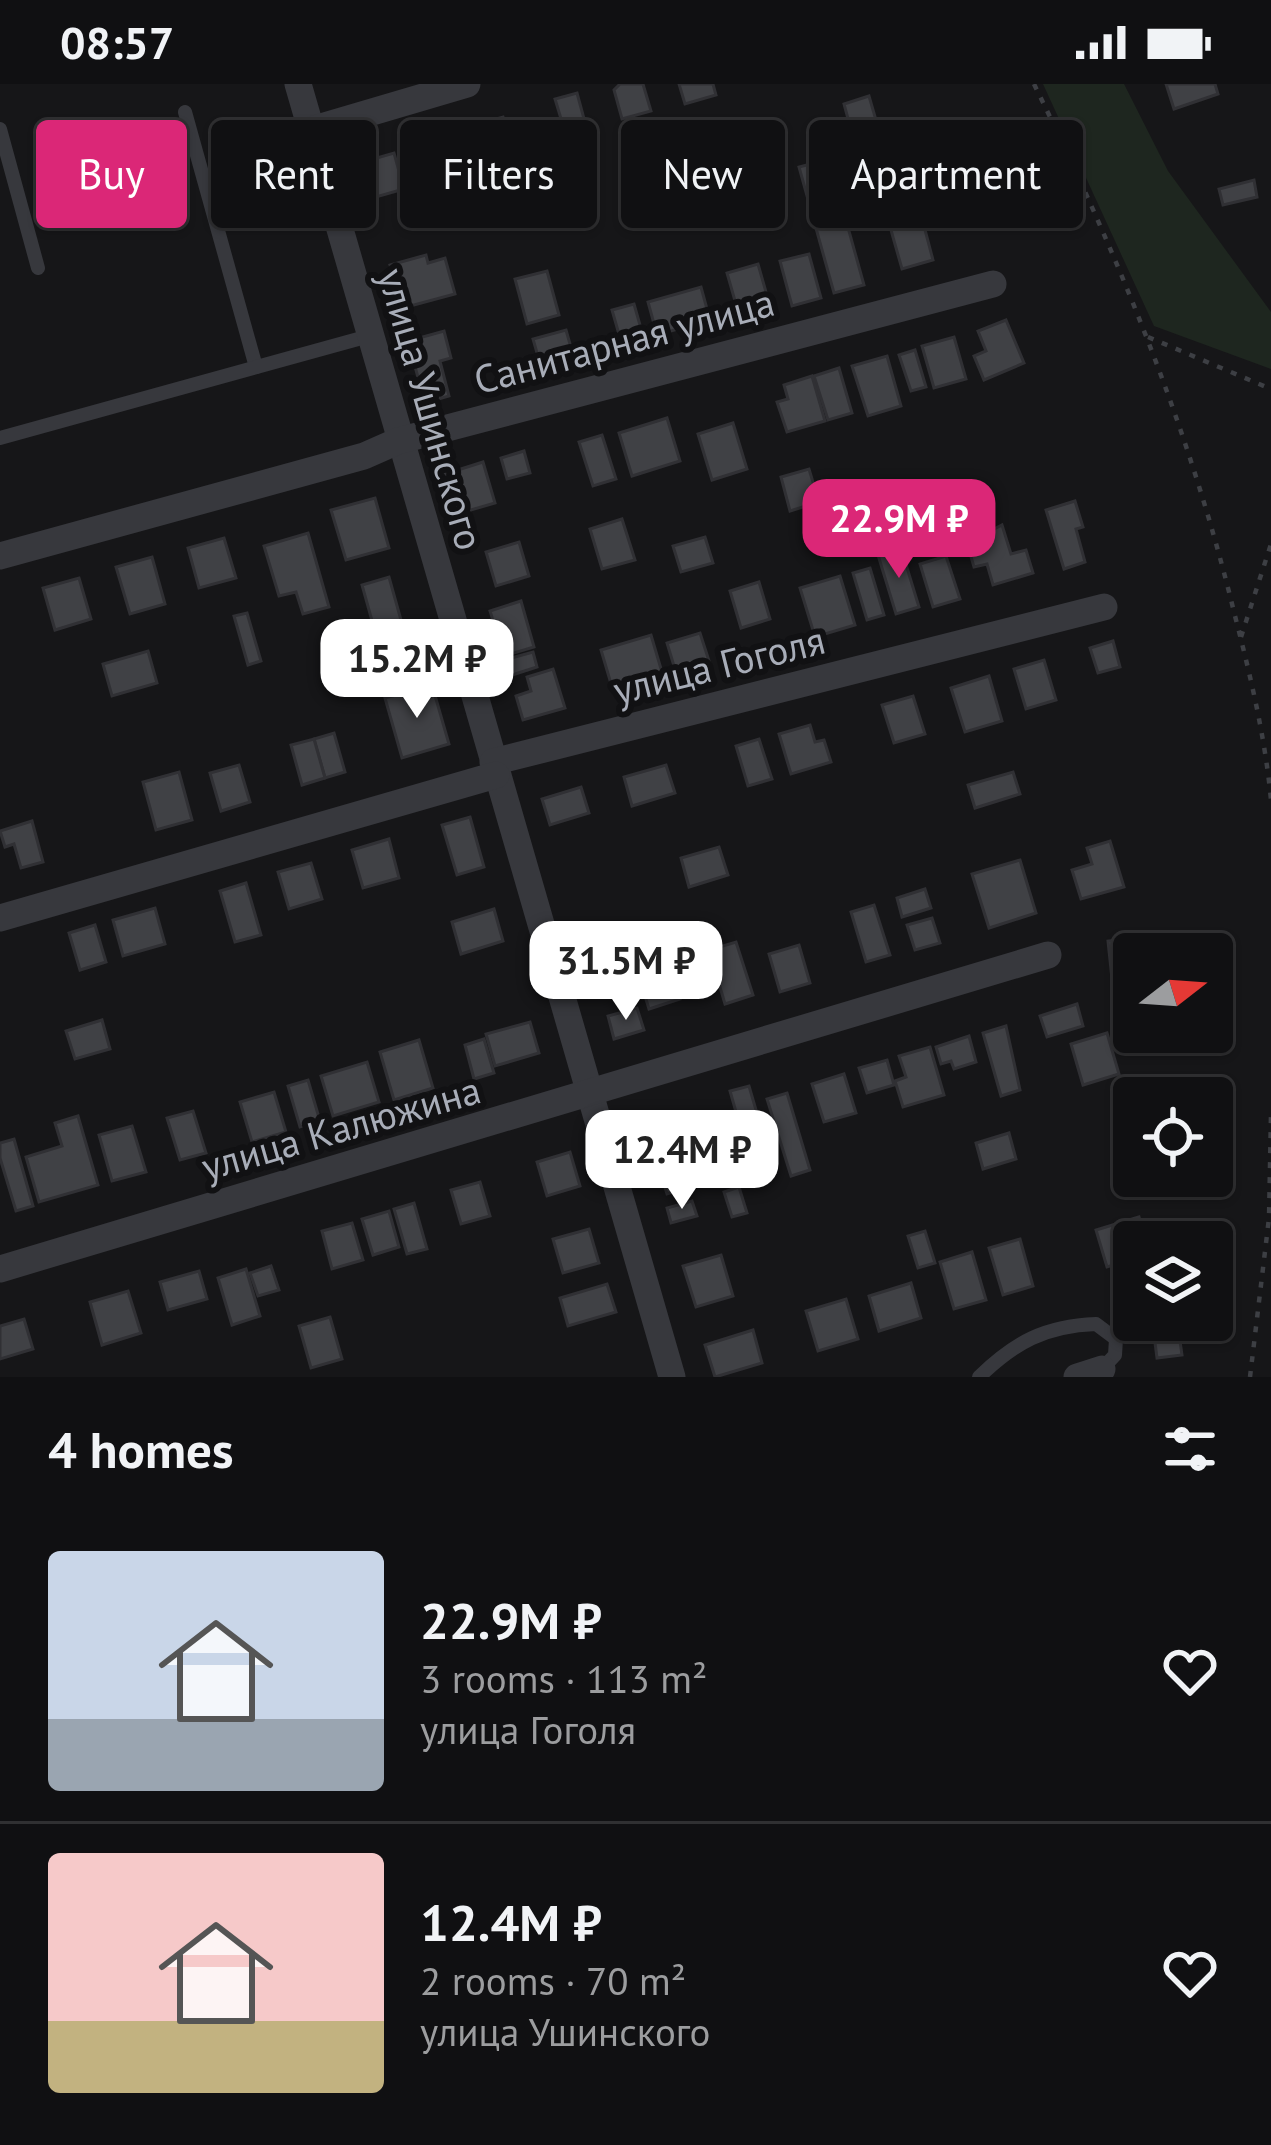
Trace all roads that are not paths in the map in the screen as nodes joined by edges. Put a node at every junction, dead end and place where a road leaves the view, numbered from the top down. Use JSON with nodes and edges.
{"nodes":[{"id":1,"x":298,"y":84,"type":"edge"},
{"id":2,"x":467,"y":84,"type":"edge"},
{"id":3,"x":185,"y":112,"type":"dead end"},
{"id":4,"x":308,"y":120,"type":"edge"},
{"id":5,"x":345,"y":120,"type":"edge"},
{"id":6,"x":0,"y":129,"type":"edge"},
{"id":7,"x":339,"y":228,"type":"edge"},
{"id":8,"x":38,"y":268,"type":"dead end"},
{"id":9,"x":993,"y":284,"type":"dead end"},
{"id":10,"x":369,"y":336,"type":"junction"},
{"id":11,"x":256,"y":368,"type":"junction"},
{"id":12,"x":0,"y":438,"type":"edge"},
{"id":13,"x":398,"y":441,"type":"junction"},
{"id":14,"x":0,"y":556,"type":"edge"},
{"id":15,"x":1104,"y":607,"type":"dead end"},
{"id":16,"x":495,"y":769,"type":"junction"},
{"id":17,"x":0,"y":918,"type":"edge"},
{"id":18,"x":1048,"y":955,"type":"dead end"},
{"id":19,"x":590,"y":1095,"type":"junction"},
{"id":20,"x":0,"y":1269,"type":"edge"},
{"id":21,"x":1089,"y":1373,"type":"edge"},
{"id":22,"x":672,"y":1377,"type":"edge"},
{"id":23,"x":979,"y":1377,"type":"edge"}],
"edges":[{"from":1,"to":4,"type":"street","name":"улица Ушинского"},
{"from":2,"to":5,"type":"street"},
{"from":3,"to":11,"type":"lane"},
{"from":6,"to":8,"type":"lane"},
{"from":7,"to":10,"type":"street","name":"улица Ушинского"},
{"from":9,"to":13,"type":"street","name":"Санитарная улица"},
{"from":10,"to":11,"type":"lane"},
{"from":10,"to":13,"type":"street","name":"улица Ушинского"},
{"from":11,"to":12,"type":"lane"},
{"from":13,"to":14,"type":"street","name":"Санитарная улица"},
{"from":13,"to":16,"type":"street","name":"улица Ушинского"},
{"from":15,"to":16,"type":"street","name":"улица Гоголя"},
{"from":16,"to":17,"type":"street","name":"улица Гоголя"},
{"from":16,"to":19,"type":"street","name":"улица Ушинского"},
{"from":18,"to":19,"type":"street","name":"улица Калюжина"},
{"from":19,"to":20,"type":"street","name":"улица Калюжина"},
{"from":19,"to":22,"type":"street","name":"улица Ушинского"},
{"from":21,"to":23,"type":"lane"}]}
